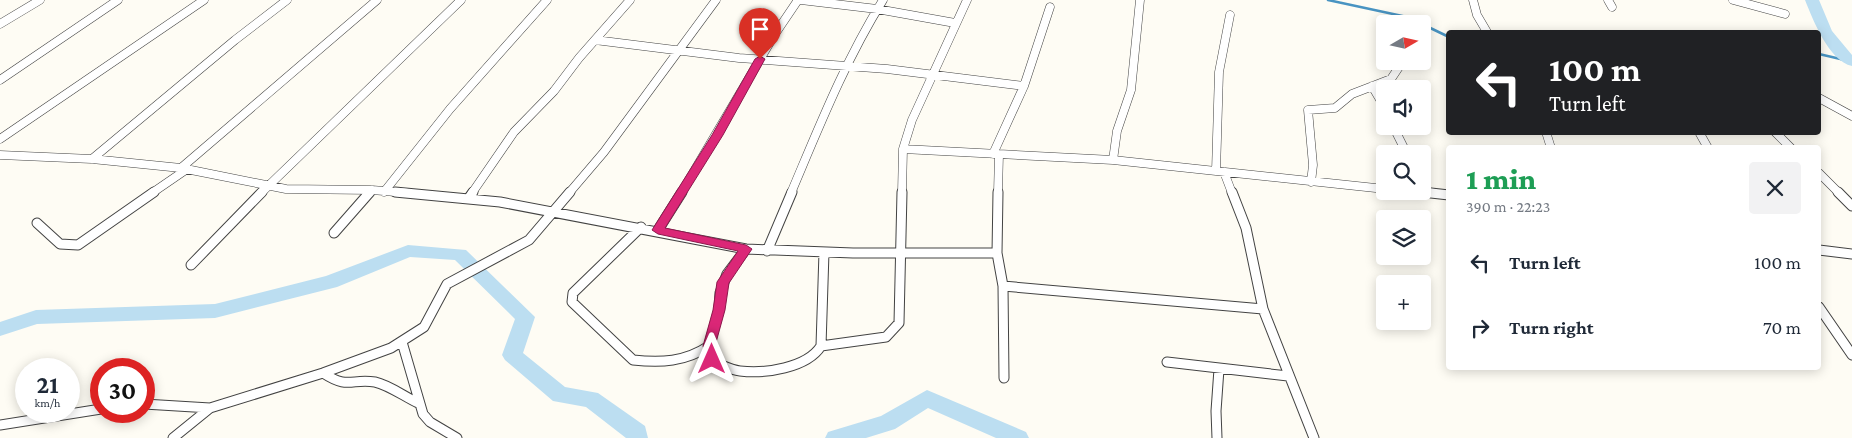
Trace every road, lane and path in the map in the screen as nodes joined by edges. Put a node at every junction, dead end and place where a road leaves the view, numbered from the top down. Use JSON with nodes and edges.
{"nodes":[{"id":1,"x":40,"y":0,"type":"edge"},
{"id":2,"x":118,"y":0,"type":"edge"},
{"id":3,"x":204,"y":0,"type":"edge"},
{"id":4,"x":287,"y":0,"type":"edge"},
{"id":5,"x":376,"y":0,"type":"edge"},
{"id":6,"x":461,"y":0,"type":"edge"},
{"id":7,"x":547,"y":0,"type":"edge"},
{"id":8,"x":630,"y":0,"type":"edge"},
{"id":9,"x":716,"y":0,"type":"edge"},
{"id":10,"x":799,"y":0,"type":"edge"},
{"id":11,"x":883,"y":0,"type":"edge"},
{"id":12,"x":967,"y":0,"type":"edge"},
{"id":13,"x":1140,"y":0,"type":"edge"},
{"id":14,"x":1473,"y":0,"type":"edge"},
{"id":15,"x":1608,"y":0,"type":"edge"},
{"id":16,"x":1733,"y":0,"type":"edge"},
{"id":17,"x":1050,"y":7,"type":"dead end"},
{"id":18,"x":1612,"y":7,"type":"dead end"},
{"id":19,"x":877,"y":9,"type":"junction"},
{"id":20,"x":1785,"y":14,"type":"dead end"},
{"id":21,"x":1230,"y":15,"type":"dead end"},
{"id":22,"x":955,"y":23,"type":"junction"},
{"id":23,"x":0,"y":24,"type":"edge"},
{"id":24,"x":1486,"y":30,"type":"edge"},
{"id":25,"x":595,"y":40,"type":"junction"},
{"id":26,"x":678,"y":50,"type":"junction"},
{"id":27,"x":760,"y":59,"type":"junction"},
{"id":28,"x":845,"y":66,"type":"junction"},
{"id":29,"x":1396,"y":70,"type":"edge"},
{"id":30,"x":933,"y":74,"type":"junction"},
{"id":31,"x":0,"y":80,"type":"edge"},
{"id":32,"x":1024,"y":86,"type":"junction"},
{"id":33,"x":1372,"y":86,"type":"junction"},
{"id":34,"x":1376,"y":93,"type":"edge"},
{"id":35,"x":1821,"y":99,"type":"edge"},
{"id":36,"x":1852,"y":116,"type":"edge"},
{"id":37,"x":1778,"y":135,"type":"edge"},
{"id":38,"x":0,"y":139,"type":"edge"},
{"id":39,"x":1788,"y":145,"type":"edge"},
{"id":40,"x":903,"y":149,"type":"junction"},
{"id":41,"x":996,"y":154,"type":"junction"},
{"id":42,"x":0,"y":155,"type":"edge"},
{"id":43,"x":92,"y":159,"type":"junction"},
{"id":44,"x":1112,"y":160,"type":"junction"},
{"id":45,"x":184,"y":169,"type":"junction"},
{"id":46,"x":1220,"y":172,"type":"junction"},
{"id":47,"x":1821,"y":175,"type":"edge"},
{"id":48,"x":1311,"y":182,"type":"junction"},
{"id":49,"x":268,"y":186,"type":"junction"},
{"id":50,"x":1376,"y":188,"type":"edge"},
{"id":51,"x":372,"y":190,"type":"junction"},
{"id":52,"x":384,"y":192,"type":"junction"},
{"id":53,"x":1431,"y":193,"type":"edge"},
{"id":54,"x":1446,"y":195,"type":"edge"},
{"id":55,"x":468,"y":199,"type":"junction"},
{"id":56,"x":1852,"y":206,"type":"edge"},
{"id":57,"x":553,"y":211,"type":"junction"},
{"id":58,"x":37,"y":223,"type":"dead end"},
{"id":59,"x":641,"y":227,"type":"junction"},
{"id":60,"x":658,"y":230,"type":"junction"},
{"id":61,"x":334,"y":233,"type":"dead end"},
{"id":62,"x":746,"y":249,"type":"junction"},
{"id":63,"x":1821,"y":250,"type":"edge"},
{"id":64,"x":767,"y":251,"type":"junction"},
{"id":65,"x":824,"y":252,"type":"junction"},
{"id":66,"x":900,"y":252,"type":"junction"},
{"id":67,"x":997,"y":253,"type":"junction"},
{"id":68,"x":1852,"y":254,"type":"edge"},
{"id":69,"x":191,"y":265,"type":"dead end"},
{"id":70,"x":1003,"y":286,"type":"junction"},
{"id":71,"x":1263,"y":309,"type":"junction"},
{"id":72,"x":1822,"y":317,"type":"edge"},
{"id":73,"x":402,"y":342,"type":"junction"},
{"id":74,"x":709,"y":346,"type":"junction"},
{"id":75,"x":821,"y":346,"type":"junction"},
{"id":76,"x":1852,"y":355,"type":"edge"},
{"id":77,"x":1167,"y":362,"type":"dead end"},
{"id":78,"x":1219,"y":369,"type":"junction"},
{"id":79,"x":323,"y":373,"type":"junction"},
{"id":80,"x":1288,"y":376,"type":"junction"},
{"id":81,"x":1004,"y":378,"type":"dead end"},
{"id":82,"x":418,"y":403,"type":"junction"},
{"id":83,"x":155,"y":405,"type":"edge"},
{"id":84,"x":210,"y":408,"type":"junction"},
{"id":85,"x":90,"y":410,"type":"edge"},
{"id":86,"x":0,"y":425,"type":"edge"},
{"id":87,"x":173,"y":438,"type":"edge"},
{"id":88,"x":457,"y":438,"type":"edge"},
{"id":89,"x":1217,"y":438,"type":"edge"},
{"id":90,"x":1314,"y":438,"type":"edge"}],
"edges":[{"from":1,"to":23,"type":"street"},
{"from":2,"to":31,"type":"street"},
{"from":3,"to":38,"type":"street"},
{"from":4,"to":43,"type":"street"},
{"from":5,"to":45,"type":"street"},
{"from":6,"to":49,"type":"street"},
{"from":7,"to":52,"type":"street"},
{"from":8,"to":25,"type":"street"},
{"from":9,"to":26,"type":"street"},
{"from":10,"to":19,"type":"street"},
{"from":10,"to":27,"type":"street"},
{"from":11,"to":19,"type":"street"},
{"from":12,"to":22,"type":"street"},
{"from":13,"to":44,"type":"street"},
{"from":14,"to":24,"type":"street"},
{"from":15,"to":18,"type":"street"},
{"from":16,"to":20,"type":"street"},
{"from":17,"to":32,"type":"street"},
{"from":19,"to":22,"type":"street"},
{"from":19,"to":28,"type":"street"},
{"from":21,"to":46,"type":"street"},
{"from":22,"to":30,"type":"street"},
{"from":25,"to":26,"type":"street"},
{"from":25,"to":55,"type":"street"},
{"from":26,"to":27,"type":"street"},
{"from":26,"to":57,"type":"street"},
{"from":27,"to":28,"type":"street"},
{"from":27,"to":60,"type":"street"},
{"from":28,"to":30,"type":"street"},
{"from":28,"to":64,"type":"street"},
{"from":29,"to":33,"type":"street"},
{"from":30,"to":32,"type":"street"},
{"from":30,"to":40,"type":"street"},
{"from":32,"to":41,"type":"street"},
{"from":33,"to":34,"type":"street"},
{"from":33,"to":48,"type":"street"},
{"from":35,"to":36,"type":"street"},
{"from":37,"to":39,"type":"street"},
{"from":40,"to":41,"type":"street"},
{"from":40,"to":66,"type":"street"},
{"from":41,"to":44,"type":"street"},
{"from":41,"to":67,"type":"street"},
{"from":42,"to":43,"type":"street"},
{"from":43,"to":45,"type":"street"},
{"from":44,"to":46,"type":"street"},
{"from":45,"to":49,"type":"street"},
{"from":45,"to":58,"type":"street"},
{"from":46,"to":48,"type":"street"},
{"from":46,"to":71,"type":"street"},
{"from":47,"to":56,"type":"street"},
{"from":48,"to":50,"type":"street"},
{"from":49,"to":51,"type":"street"},
{"from":49,"to":69,"type":"street"},
{"from":51,"to":52,"type":"street"},
{"from":51,"to":61,"type":"street"},
{"from":52,"to":55,"type":"street"},
{"from":53,"to":54,"type":"street"},
{"from":55,"to":57,"type":"street"},
{"from":57,"to":59,"type":"street"},
{"from":57,"to":73,"type":"street"},
{"from":59,"to":60,"type":"street"},
{"from":59,"to":74,"type":"street"},
{"from":60,"to":62,"type":"street"},
{"from":62,"to":64,"type":"street"},
{"from":62,"to":74,"type":"street"},
{"from":63,"to":68,"type":"street"},
{"from":64,"to":65,"type":"street"},
{"from":65,"to":66,"type":"street"},
{"from":65,"to":75,"type":"street"},
{"from":66,"to":67,"type":"street"},
{"from":66,"to":75,"type":"street"},
{"from":67,"to":70,"type":"street"},
{"from":70,"to":71,"type":"street"},
{"from":70,"to":81,"type":"street"},
{"from":71,"to":80,"type":"street"},
{"from":72,"to":76,"type":"street"},
{"from":73,"to":79,"type":"street"},
{"from":73,"to":82,"type":"street"},
{"from":74,"to":75,"type":"street"},
{"from":77,"to":78,"type":"street"},
{"from":78,"to":80,"type":"street"},
{"from":78,"to":89,"type":"street"},
{"from":79,"to":82,"type":"street"},
{"from":79,"to":84,"type":"street"},
{"from":80,"to":90,"type":"street"},
{"from":82,"to":88,"type":"street"},
{"from":83,"to":84,"type":"street"},
{"from":84,"to":87,"type":"street"},
{"from":85,"to":86,"type":"street"}]}
